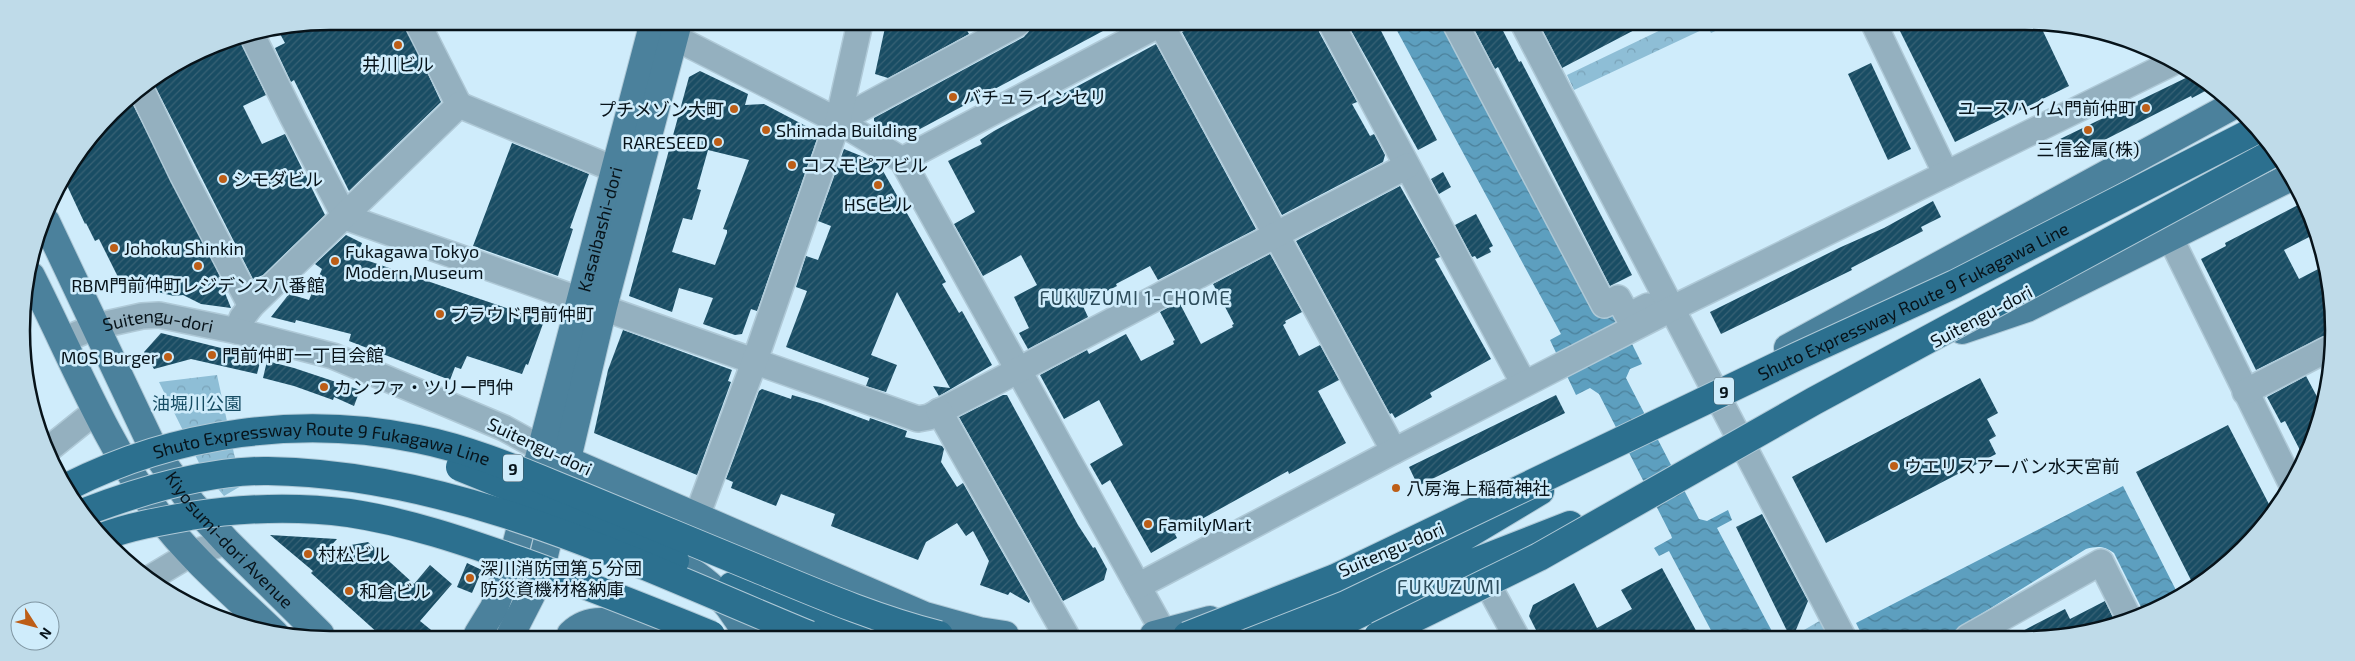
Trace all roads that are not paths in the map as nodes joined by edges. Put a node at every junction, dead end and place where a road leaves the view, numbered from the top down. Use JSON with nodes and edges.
{"nodes":[{"id":1,"x":421,"y":30,"type":"edge"},
{"id":2,"x":662,"y":30,"type":"edge"},
{"id":3,"x":670,"y":30,"type":"edge"},
{"id":4,"x":858,"y":30,"type":"edge"},
{"id":5,"x":1006,"y":30,"type":"edge"},
{"id":6,"x":1149,"y":30,"type":"edge"},
{"id":7,"x":1163,"y":30,"type":"edge"},
{"id":8,"x":1335,"y":30,"type":"edge"},
{"id":9,"x":1459,"y":30,"type":"edge"},
{"id":10,"x":1526,"y":30,"type":"edge"},
{"id":11,"x":1877,"y":30,"type":"edge"},
{"id":12,"x":254,"y":40,"type":"edge"},
{"id":13,"x":2166,"y":66,"type":"edge"},
{"id":14,"x":144,"y":95,"type":"edge"},
{"id":15,"x":459,"y":105,"type":"junction"},
{"id":16,"x":2227,"y":109,"type":"edge"},
{"id":17,"x":838,"y":121,"type":"junction"},
{"id":18,"x":2245,"y":127,"type":"edge"},
{"id":19,"x":2251,"y":133,"type":"edge"},
{"id":20,"x":2268,"y":156,"type":"edge"},
{"id":21,"x":902,"y":160,"type":"junction"},
{"id":22,"x":2272,"y":161,"type":"edge"},
{"id":23,"x":1407,"y":166,"type":"junction"},
{"id":24,"x":626,"y":174,"type":"junction"},
{"id":25,"x":1946,"y":174,"type":"junction"},
{"id":26,"x":2285,"y":180,"type":"edge"},
{"id":27,"x":345,"y":217,"type":"junction"},
{"id":28,"x":49,"y":227,"type":"edge"},
{"id":29,"x":1276,"y":235,"type":"junction"},
{"id":30,"x":2170,"y":237,"type":"junction"},
{"id":31,"x":34,"y":283,"type":"edge"},
{"id":32,"x":591,"y":303,"type":"junction"},
{"id":33,"x":251,"y":306,"type":"junction"},
{"id":34,"x":1659,"y":307,"type":"junction"},
{"id":35,"x":97,"y":326,"type":"junction"},
{"id":36,"x":237,"y":331,"type":"junction"},
{"id":37,"x":1949,"y":334,"type":"junction"},
{"id":38,"x":63,"y":340,"type":"junction"},
{"id":39,"x":2324,"y":351,"type":"edge"},
{"id":40,"x":755,"y":360,"type":"junction"},
{"id":41,"x":1016,"y":369,"type":"junction"},
{"id":42,"x":1758,"y":380,"type":"junction"},
{"id":43,"x":1524,"y":384,"type":"junction"},
{"id":44,"x":2245,"y":392,"type":"junction"},
{"id":45,"x":1720,"y":400,"type":"junction"},
{"id":46,"x":96,"y":410,"type":"junction"},
{"id":47,"x":939,"y":410,"type":"junction"},
{"id":48,"x":384,"y":434,"type":"junction"},
{"id":49,"x":1740,"y":438,"type":"junction"},
{"id":50,"x":53,"y":445,"type":"edge"},
{"id":51,"x":542,"y":449,"type":"junction"},
{"id":52,"x":1394,"y":451,"type":"junction"},
{"id":53,"x":566,"y":460,"type":"junction"},
{"id":54,"x":2287,"y":476,"type":"edge"},
{"id":55,"x":72,"y":485,"type":"edge"},
{"id":56,"x":1548,"y":487,"type":"junction"},
{"id":57,"x":559,"y":490,"type":"junction"},
{"id":58,"x":90,"y":510,"type":"edge"},
{"id":59,"x":697,"y":516,"type":"junction"},
{"id":60,"x":1570,"y":525,"type":"junction"},
{"id":61,"x":110,"y":535,"type":"edge"},
{"id":62,"x":227,"y":542,"type":"junction"},
{"id":63,"x":192,"y":552,"type":"junction"},
{"id":64,"x":541,"y":568,"type":"junction"},
{"id":65,"x":1424,"y":571,"type":"junction"},
{"id":66,"x":156,"y":574,"type":"edge"},
{"id":67,"x":1487,"y":583,"type":"junction"},
{"id":68,"x":1138,"y":586,"type":"junction"},
{"id":69,"x":292,"y":607,"type":"junction"},
{"id":70,"x":2126,"y":613,"type":"edge"},
{"id":71,"x":263,"y":623,"type":"edge"},
{"id":72,"x":278,"y":626,"type":"edge"},
{"id":73,"x":316,"y":630,"type":"edge"},
{"id":74,"x":480,"y":631,"type":"edge"},
{"id":75,"x":513,"y":631,"type":"edge"},
{"id":76,"x":576,"y":631,"type":"edge"},
{"id":77,"x":638,"y":631,"type":"edge"},
{"id":78,"x":701,"y":631,"type":"edge"},
{"id":79,"x":706,"y":631,"type":"edge"},
{"id":80,"x":745,"y":631,"type":"edge"},
{"id":81,"x":799,"y":631,"type":"edge"},
{"id":82,"x":847,"y":631,"type":"edge"},
{"id":83,"x":925,"y":631,"type":"edge"},
{"id":84,"x":979,"y":631,"type":"edge"},
{"id":85,"x":1064,"y":631,"type":"edge"},
{"id":86,"x":1165,"y":631,"type":"edge"},
{"id":87,"x":1179,"y":631,"type":"edge"},
{"id":88,"x":1179,"y":631,"type":"edge"},
{"id":89,"x":1269,"y":631,"type":"edge"},
{"id":90,"x":1322,"y":631,"type":"edge"},
{"id":91,"x":1388,"y":631,"type":"edge"},
{"id":92,"x":1392,"y":631,"type":"edge"},
{"id":93,"x":1513,"y":631,"type":"edge"},
{"id":94,"x":1839,"y":631,"type":"edge"},
{"id":95,"x":1979,"y":631,"type":"edge"}],
"edges":[{"from":1,"to":15,"type":"street"},
{"from":2,"to":24,"type":"main road","name":"Kasaibashi-dori"},
{"from":3,"to":17,"type":"street"},
{"from":4,"to":17,"type":"street"},
{"from":5,"to":17,"type":"street"},
{"from":6,"to":21,"type":"street"},
{"from":7,"to":29,"type":"street"},
{"from":8,"to":23,"type":"street"},
{"from":9,"to":34,"type":"street"},
{"from":10,"to":34,"type":"street"},
{"from":11,"to":25,"type":"street"},
{"from":12,"to":27,"type":"street"},
{"from":13,"to":25,"type":"street"},
{"from":14,"to":33,"type":"street"},
{"from":15,"to":24,"type":"street"},
{"from":15,"to":27,"type":"street"},
{"from":16,"to":42,"type":"main road"},
{"from":17,"to":21,"type":"street"},
{"from":17,"to":40,"type":"street"},
{"from":18,"to":42,"type":"main road","bridge":true},
{"from":19,"to":87,"type":"highway","name":"Shuto Expressway Route 9 Fukagawa Line","number":"9","bridge":true},
{"from":20,"to":91,"type":"highway","name":"Shuto Expressway Route 9 Fukagawa Line","bridge":true},
{"from":21,"to":41,"type":"street"},
{"from":22,"to":37,"type":"main road","name":"Suitengu-dori"},
{"from":23,"to":29,"type":"street"},
{"from":23,"to":43,"type":"street"},
{"from":24,"to":32,"type":"main road","name":"Kasaibashi-dori"},
{"from":25,"to":34,"type":"street"},
{"from":26,"to":30,"type":"main road"},
{"from":27,"to":32,"type":"street"},
{"from":27,"to":33,"type":"street"},
{"from":28,"to":35,"type":"main road","name":"Kiyosumi-dori Avenue"},
{"from":29,"to":41,"type":"street"},
{"from":29,"to":52,"type":"street"},
{"from":30,"to":37,"type":"main road"},
{"from":30,"to":44,"type":"street"},
{"from":31,"to":38,"type":"main road","name":"Kiyosumi-dori Avenue"},
{"from":32,"to":40,"type":"street"},
{"from":32,"to":51,"type":"main road","name":"Kasaibashi-dori"},
{"from":32,"to":53,"type":"main road","name":"Kasaibashi-dori"},
{"from":33,"to":36,"type":"street"},
{"from":34,"to":43,"type":"street"},
{"from":34,"to":45,"type":"street"},
{"from":35,"to":36,"type":"street","name":"Suitengu-dori"},
{"from":35,"to":38,"type":"street","name":"Suitengu-dori"},
{"from":35,"to":62,"type":"main road","name":"Kiyosumi-dori Avenue"},
{"from":36,"to":51,"type":"street","name":"Suitengu-dori"},
{"from":37,"to":49,"type":"main road","name":"Suitengu-dori"},
{"from":38,"to":46,"type":"main road","name":"Kiyosumi-dori Avenue"},
{"from":39,"to":44,"type":"street"},
{"from":40,"to":47,"type":"street"},
{"from":40,"to":59,"type":"street"},
{"from":41,"to":47,"type":"street"},
{"from":41,"to":68,"type":"street"},
{"from":42,"to":45,"type":"main road"},
{"from":43,"to":52,"type":"street"},
{"from":44,"to":54,"type":"street"},
{"from":45,"to":49,"type":"street"},
{"from":45,"to":56,"type":"main road","name":"Suitengu-dori"},
{"from":46,"to":50,"type":"street"},
{"from":46,"to":63,"type":"main road","name":"Kiyosumi-dori Avenue"},
{"from":47,"to":85,"type":"street"},
{"from":48,"to":55,"type":"highway","name":"Shuto Expressway Route 9 Fukagawa Line","number":"9","bridge":true},
{"from":48,"to":82,"type":"highway","bridge":true},
{"from":48,"to":83,"type":"highway","name":"Shuto Expressway Route 9 Fukagawa Line","number":"9","bridge":true},
{"from":49,"to":60,"type":"main road","name":"Suitengu-dori"},
{"from":49,"to":94,"type":"street"},
{"from":51,"to":53,"type":"main road","name":"Suitengu-dori"},
{"from":51,"to":57,"type":"main road"},
{"from":51,"to":74,"type":"main road","name":"Kasaibashi-dori"},
{"from":52,"to":68,"type":"street"},
{"from":53,"to":57,"type":"main road","name":"Kasaibashi-dori"},
{"from":53,"to":59,"type":"main road","name":"Suitengu-dori"},
{"from":56,"to":65,"type":"highway"},
{"from":56,"to":88,"type":"main road","name":"Suitengu-dori"},
{"from":57,"to":64,"type":"main road","name":"Kasaibashi-dori"},
{"from":57,"to":80,"type":"main road"},
{"from":58,"to":81,"type":"highway","bridge":true},
{"from":59,"to":84,"type":"main road","name":"Suitengu-dori"},
{"from":60,"to":65,"type":"highway"},
{"from":60,"to":67,"type":"main road"},
{"from":61,"to":78,"type":"highway","bridge":true},
{"from":62,"to":63,"type":"street"},
{"from":62,"to":69,"type":"main road","name":"Kiyosumi-dori Avenue"},
{"from":63,"to":66,"type":"street"},
{"from":63,"to":71,"type":"main road","name":"Kiyosumi-dori Avenue"},
{"from":64,"to":75,"type":"main road","name":"Kasaibashi-dori"},
{"from":64,"to":79,"type":"main road"},
{"from":65,"to":89,"type":"highway"},
{"from":65,"to":90,"type":"highway"},
{"from":67,"to":92,"type":"main road"},
{"from":67,"to":93,"type":"street"},
{"from":68,"to":86,"type":"street"},
{"from":69,"to":72,"type":"street"},
{"from":69,"to":73,"type":"main road","name":"Kiyosumi-dori Avenue"},
{"from":70,"to":95,"type":"street"},
{"from":76,"to":77,"type":"main road"}]}
